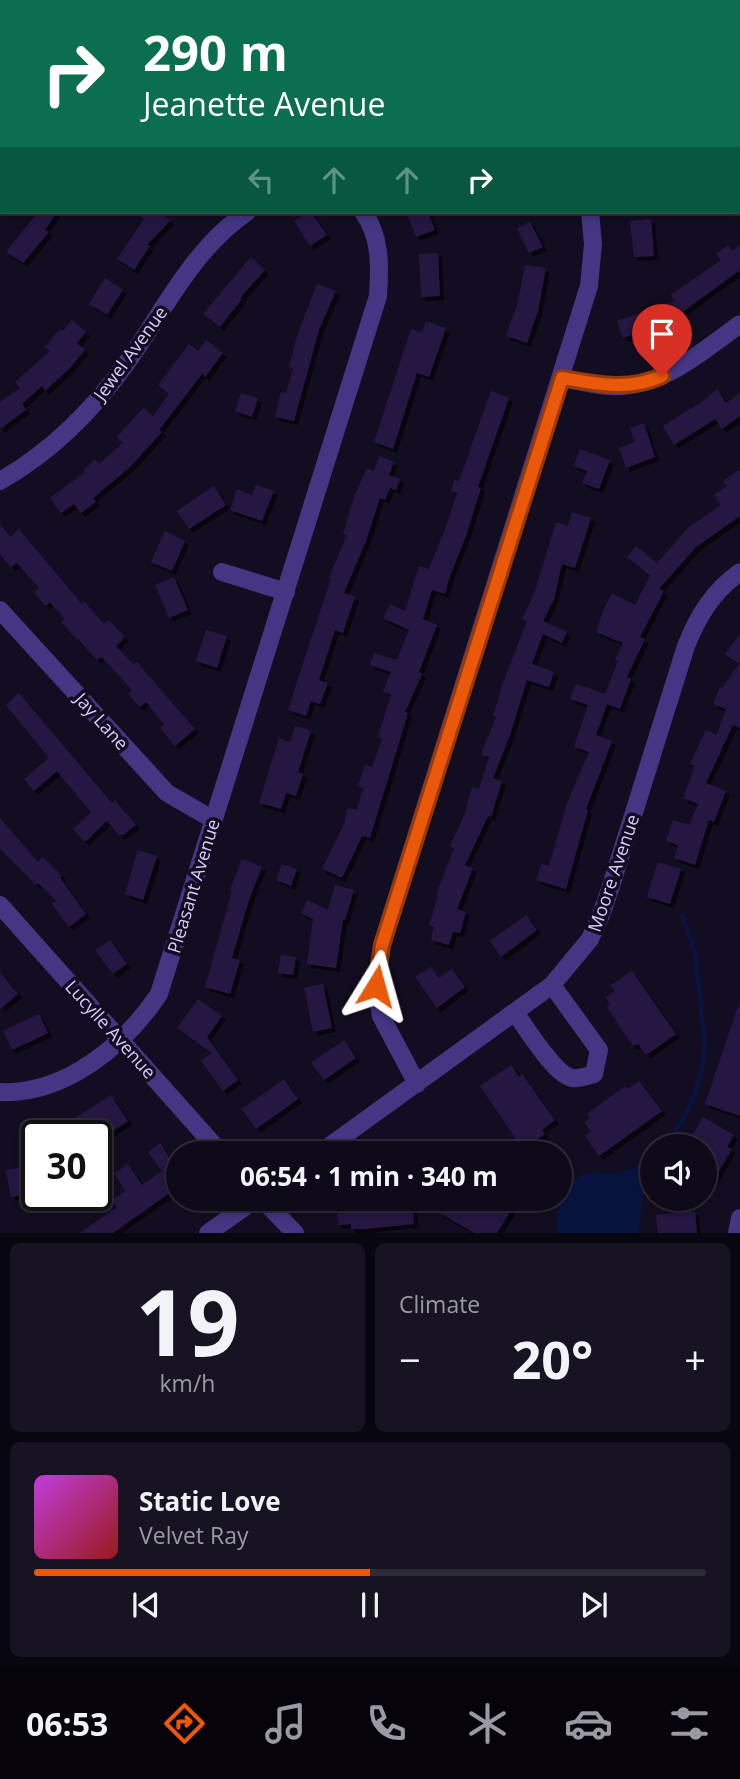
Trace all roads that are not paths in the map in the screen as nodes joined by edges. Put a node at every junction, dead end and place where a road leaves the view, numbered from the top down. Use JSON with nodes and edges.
{"nodes":[{"id":1,"x":245,"y":214,"type":"edge"},
{"id":2,"x":364,"y":214,"type":"edge"},
{"id":3,"x":590,"y":214,"type":"edge"},
{"id":4,"x":740,"y":324,"type":"edge"},
{"id":5,"x":562,"y":378,"type":"junction"},
{"id":6,"x":0,"y":481,"type":"edge"},
{"id":7,"x":222,"y":572,"type":"dead end"},
{"id":8,"x":740,"y":572,"type":"edge"},
{"id":9,"x":286,"y":592,"type":"junction"},
{"id":10,"x":0,"y":610,"type":"edge"},
{"id":11,"x":214,"y":820,"type":"junction"},
{"id":12,"x":0,"y":905,"type":"edge"},
{"id":13,"x":552,"y":985,"type":"junction"},
{"id":14,"x":515,"y":1013,"type":"junction"},
{"id":15,"x":121,"y":1039,"type":"junction"},
{"id":16,"x":417,"y":1084,"type":"junction"},
{"id":17,"x":0,"y":1092,"type":"edge"},
{"id":18,"x":210,"y":1141,"type":"edge"},
{"id":19,"x":337,"y":1141,"type":"edge"},
{"id":20,"x":239,"y":1211,"type":"edge"},
{"id":21,"x":274,"y":1211,"type":"edge"},
{"id":22,"x":740,"y":1218,"type":"edge"},
{"id":23,"x":208,"y":1233,"type":"edge"},
{"id":24,"x":295,"y":1233,"type":"edge"},
{"id":25,"x":737,"y":1233,"type":"edge"}],
"edges":[{"from":1,"to":6,"type":"street","name":"Jewel Avenue"},
{"from":2,"to":9,"type":"street","name":"Pleasant Avenue"},
{"from":3,"to":5,"type":"street"},
{"from":4,"to":5,"type":"street"},
{"from":5,"to":16,"type":"street"},
{"from":7,"to":9,"type":"street"},
{"from":8,"to":13,"type":"street","name":"Moore Avenue"},
{"from":9,"to":11,"type":"street","name":"Pleasant Avenue"},
{"from":10,"to":11,"type":"street","name":"Jay Lane"},
{"from":11,"to":15,"type":"street","name":"Pleasant Avenue"},
{"from":12,"to":15,"type":"street","name":"Lucylle Avenue"},
{"from":13,"to":14,"type":"street","name":"Moore Avenue"},
{"from":13,"to":14,"type":"street"},
{"from":14,"to":16,"type":"street","name":"Moore Avenue"},
{"from":15,"to":17,"type":"street","name":"Pleasant Avenue"},
{"from":15,"to":18,"type":"street","name":"Lucylle Avenue"},
{"from":16,"to":19,"type":"street","name":"Moore Avenue"},
{"from":20,"to":23,"type":"street"},
{"from":21,"to":24,"type":"street"},
{"from":22,"to":25,"type":"street"}]}
